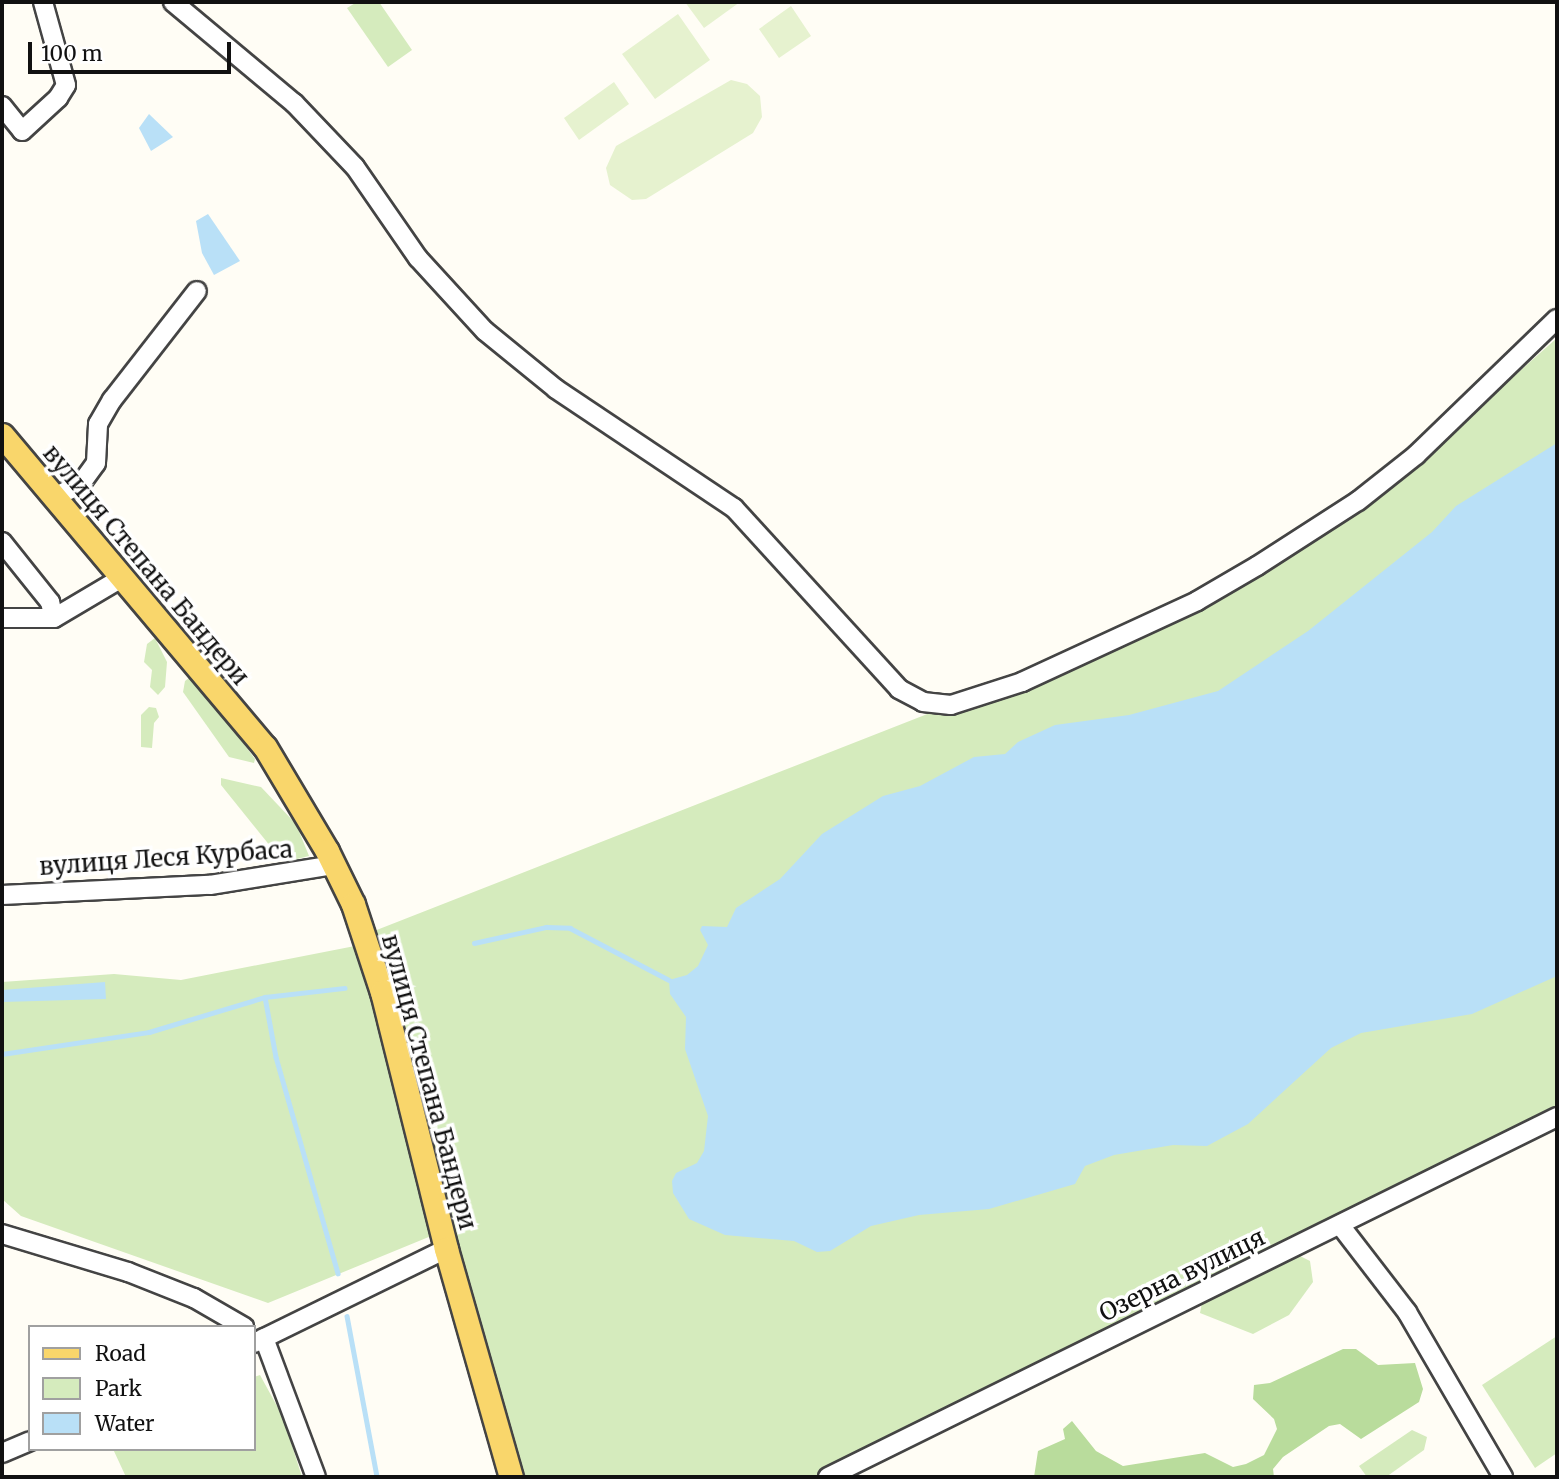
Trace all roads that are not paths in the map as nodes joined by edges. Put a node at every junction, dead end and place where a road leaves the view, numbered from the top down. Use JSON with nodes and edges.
{"nodes":[{"id":1,"x":43,"y":2,"type":"edge"},
{"id":2,"x":173,"y":2,"type":"edge"},
{"id":3,"x":2,"y":106,"type":"edge"},
{"id":4,"x":197,"y":291,"type":"dead end"},
{"id":5,"x":1557,"y":319,"type":"edge"},
{"id":6,"x":2,"y":435,"type":"edge"},
{"id":7,"x":56,"y":496,"type":"junction"},
{"id":8,"x":2,"y":542,"type":"edge"},
{"id":9,"x":123,"y":577,"type":"junction"},
{"id":10,"x":2,"y":618,"type":"edge"},
{"id":11,"x":54,"y":618,"type":"junction"},
{"id":12,"x":334,"y":865,"type":"junction"},
{"id":13,"x":2,"y":895,"type":"edge"},
{"id":14,"x":1557,"y":1117,"type":"edge"},
{"id":15,"x":1340,"y":1224,"type":"junction"},
{"id":16,"x":2,"y":1234,"type":"edge"},
{"id":17,"x":446,"y":1249,"type":"junction"},
{"id":18,"x":241,"y":1325,"type":"edge"},
{"id":19,"x":257,"y":1338,"type":"edge"},
{"id":20,"x":28,"y":1442,"type":"edge"},
{"id":21,"x":2,"y":1453,"type":"edge"},
{"id":22,"x":316,"y":1477,"type":"edge"},
{"id":23,"x":511,"y":1477,"type":"edge"},
{"id":24,"x":828,"y":1477,"type":"edge"},
{"id":25,"x":1503,"y":1477,"type":"edge"}],
"edges":[{"from":1,"to":3,"type":"street"},
{"from":2,"to":5,"type":"street"},
{"from":4,"to":7,"type":"street"},
{"from":6,"to":7,"type":"main road","name":"вулиця Степана Бандери"},
{"from":7,"to":9,"type":"main road","name":"вулиця Степана Бандери"},
{"from":8,"to":11,"type":"street"},
{"from":9,"to":11,"type":"street"},
{"from":9,"to":12,"type":"main road","name":"вулиця Степана Бандери"},
{"from":10,"to":11,"type":"street"},
{"from":12,"to":13,"type":"street","name":"вулиця Леся Курбаса"},
{"from":12,"to":17,"type":"main road","name":"вулиця Степана Бандери"},
{"from":14,"to":15,"type":"street","name":"Озерна вулиця"},
{"from":15,"to":24,"type":"street","name":"Озерна вулиця"},
{"from":15,"to":25,"type":"street"},
{"from":16,"to":18,"type":"street"},
{"from":17,"to":19,"type":"street"},
{"from":17,"to":23,"type":"main road","name":"вулиця Степана Бандери"},
{"from":19,"to":22,"type":"street"},
{"from":20,"to":21,"type":"street"}]}
